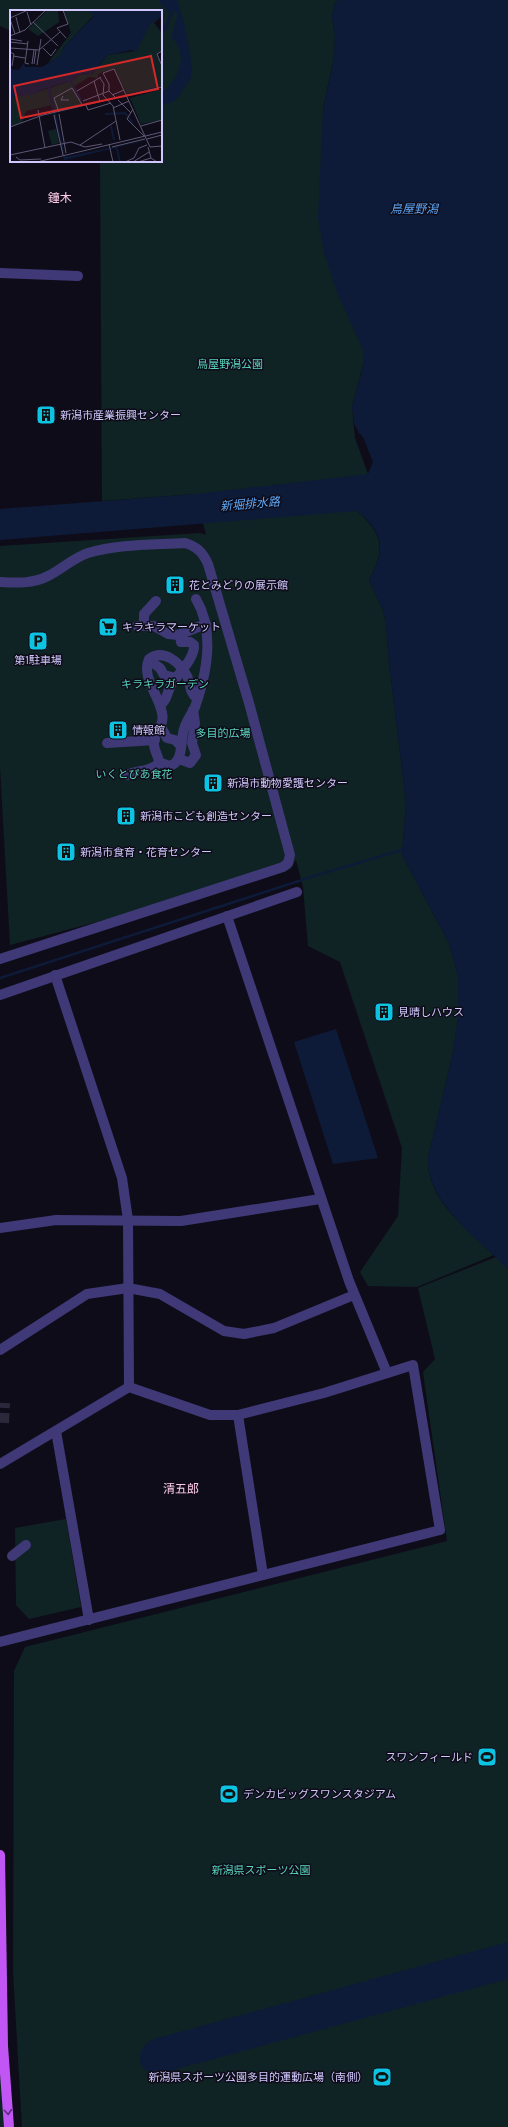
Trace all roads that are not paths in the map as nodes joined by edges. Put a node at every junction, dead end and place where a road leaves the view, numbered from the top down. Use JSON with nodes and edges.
{"nodes":[{"id":1,"x":0,"y":273,"type":"edge"},
{"id":2,"x":78,"y":276,"type":"dead end"},
{"id":3,"x":0,"y":582,"type":"edge"},
{"id":4,"x":196,"y":599,"type":"dead end"},
{"id":5,"x":156,"y":601,"type":"dead end"},
{"id":6,"x":206,"y":624,"type":"junction"},
{"id":7,"x":180,"y":635,"type":"junction"},
{"id":8,"x":149,"y":660,"type":"junction"},
{"id":9,"x":180,"y":674,"type":"junction"},
{"id":10,"x":197,"y":698,"type":"junction"},
{"id":11,"x":160,"y":705,"type":"junction"},
{"id":12,"x":193,"y":710,"type":"junction"},
{"id":13,"x":161,"y":727,"type":"junction"},
{"id":14,"x":155,"y":740,"type":"junction"},
{"id":15,"x":107,"y":743,"type":"dead end"},
{"id":16,"x":181,"y":746,"type":"junction"},
{"id":17,"x":179,"y":759,"type":"junction"},
{"id":18,"x":159,"y":762,"type":"junction"},
{"id":19,"x":127,"y":776,"type":"dead end"},
{"id":20,"x":297,"y":892,"type":"dead end"},
{"id":21,"x":227,"y":916,"type":"junction"},
{"id":22,"x":0,"y":959,"type":"edge"},
{"id":23,"x":55,"y":976,"type":"junction"},
{"id":24,"x":0,"y":996,"type":"edge"},
{"id":25,"x":320,"y":1199,"type":"junction"},
{"id":26,"x":128,"y":1220,"type":"junction"},
{"id":27,"x":0,"y":1228,"type":"edge"},
{"id":28,"x":128,"y":1288,"type":"junction"},
{"id":29,"x":354,"y":1295,"type":"junction"},
{"id":30,"x":0,"y":1350,"type":"edge"},
{"id":31,"x":387,"y":1373,"type":"junction"},
{"id":32,"x":129,"y":1388,"type":"junction"},
{"id":33,"x":238,"y":1415,"type":"junction"},
{"id":34,"x":56,"y":1431,"type":"junction"},
{"id":35,"x":0,"y":1464,"type":"edge"},
{"id":36,"x":26,"y":1545,"type":"dead end"},
{"id":37,"x":12,"y":1556,"type":"dead end"},
{"id":38,"x":264,"y":1575,"type":"junction"},
{"id":39,"x":89,"y":1620,"type":"junction"},
{"id":40,"x":0,"y":1642,"type":"edge"},
{"id":41,"x":0,"y":1855,"type":"edge"},
{"id":42,"x":9,"y":2127,"type":"edge"}],
"edges":[{"from":1,"to":2,"type":"street"},
{"from":3,"to":22,"type":"street"},
{"from":4,"to":6,"type":"street"},
{"from":5,"to":7,"type":"street"},
{"from":6,"to":7,"type":"street"},
{"from":6,"to":10,"type":"street"},
{"from":7,"to":9,"type":"street"},
{"from":8,"to":9,"type":"street"},
{"from":8,"to":9,"type":"street"},
{"from":8,"to":11,"type":"street"},
{"from":9,"to":10,"type":"street"},
{"from":9,"to":11,"type":"street"},
{"from":10,"to":12,"type":"street"},
{"from":11,"to":13,"type":"street"},
{"from":12,"to":16,"type":"street"},
{"from":12,"to":17,"type":"street"},
{"from":13,"to":14,"type":"street"},
{"from":13,"to":16,"type":"street"},
{"from":14,"to":15,"type":"street"},
{"from":14,"to":18,"type":"street"},
{"from":16,"to":17,"type":"street"},
{"from":17,"to":18,"type":"street"},
{"from":18,"to":19,"type":"street"},
{"from":20,"to":21,"type":"street"},
{"from":21,"to":23,"type":"street"},
{"from":21,"to":25,"type":"street"},
{"from":23,"to":24,"type":"street"},
{"from":23,"to":26,"type":"street"},
{"from":25,"to":26,"type":"street"},
{"from":25,"to":29,"type":"street"},
{"from":26,"to":27,"type":"street"},
{"from":26,"to":28,"type":"street"},
{"from":28,"to":29,"type":"street"},
{"from":28,"to":30,"type":"street"},
{"from":28,"to":32,"type":"street"},
{"from":29,"to":31,"type":"street"},
{"from":31,"to":33,"type":"street"},
{"from":31,"to":38,"type":"street"},
{"from":32,"to":33,"type":"street"},
{"from":32,"to":34,"type":"street"},
{"from":33,"to":38,"type":"street"},
{"from":34,"to":35,"type":"street"},
{"from":34,"to":39,"type":"street"},
{"from":36,"to":37,"type":"street"},
{"from":38,"to":39,"type":"street"},
{"from":39,"to":40,"type":"street"},
{"from":41,"to":42,"type":"main road","one_way":true}]}
